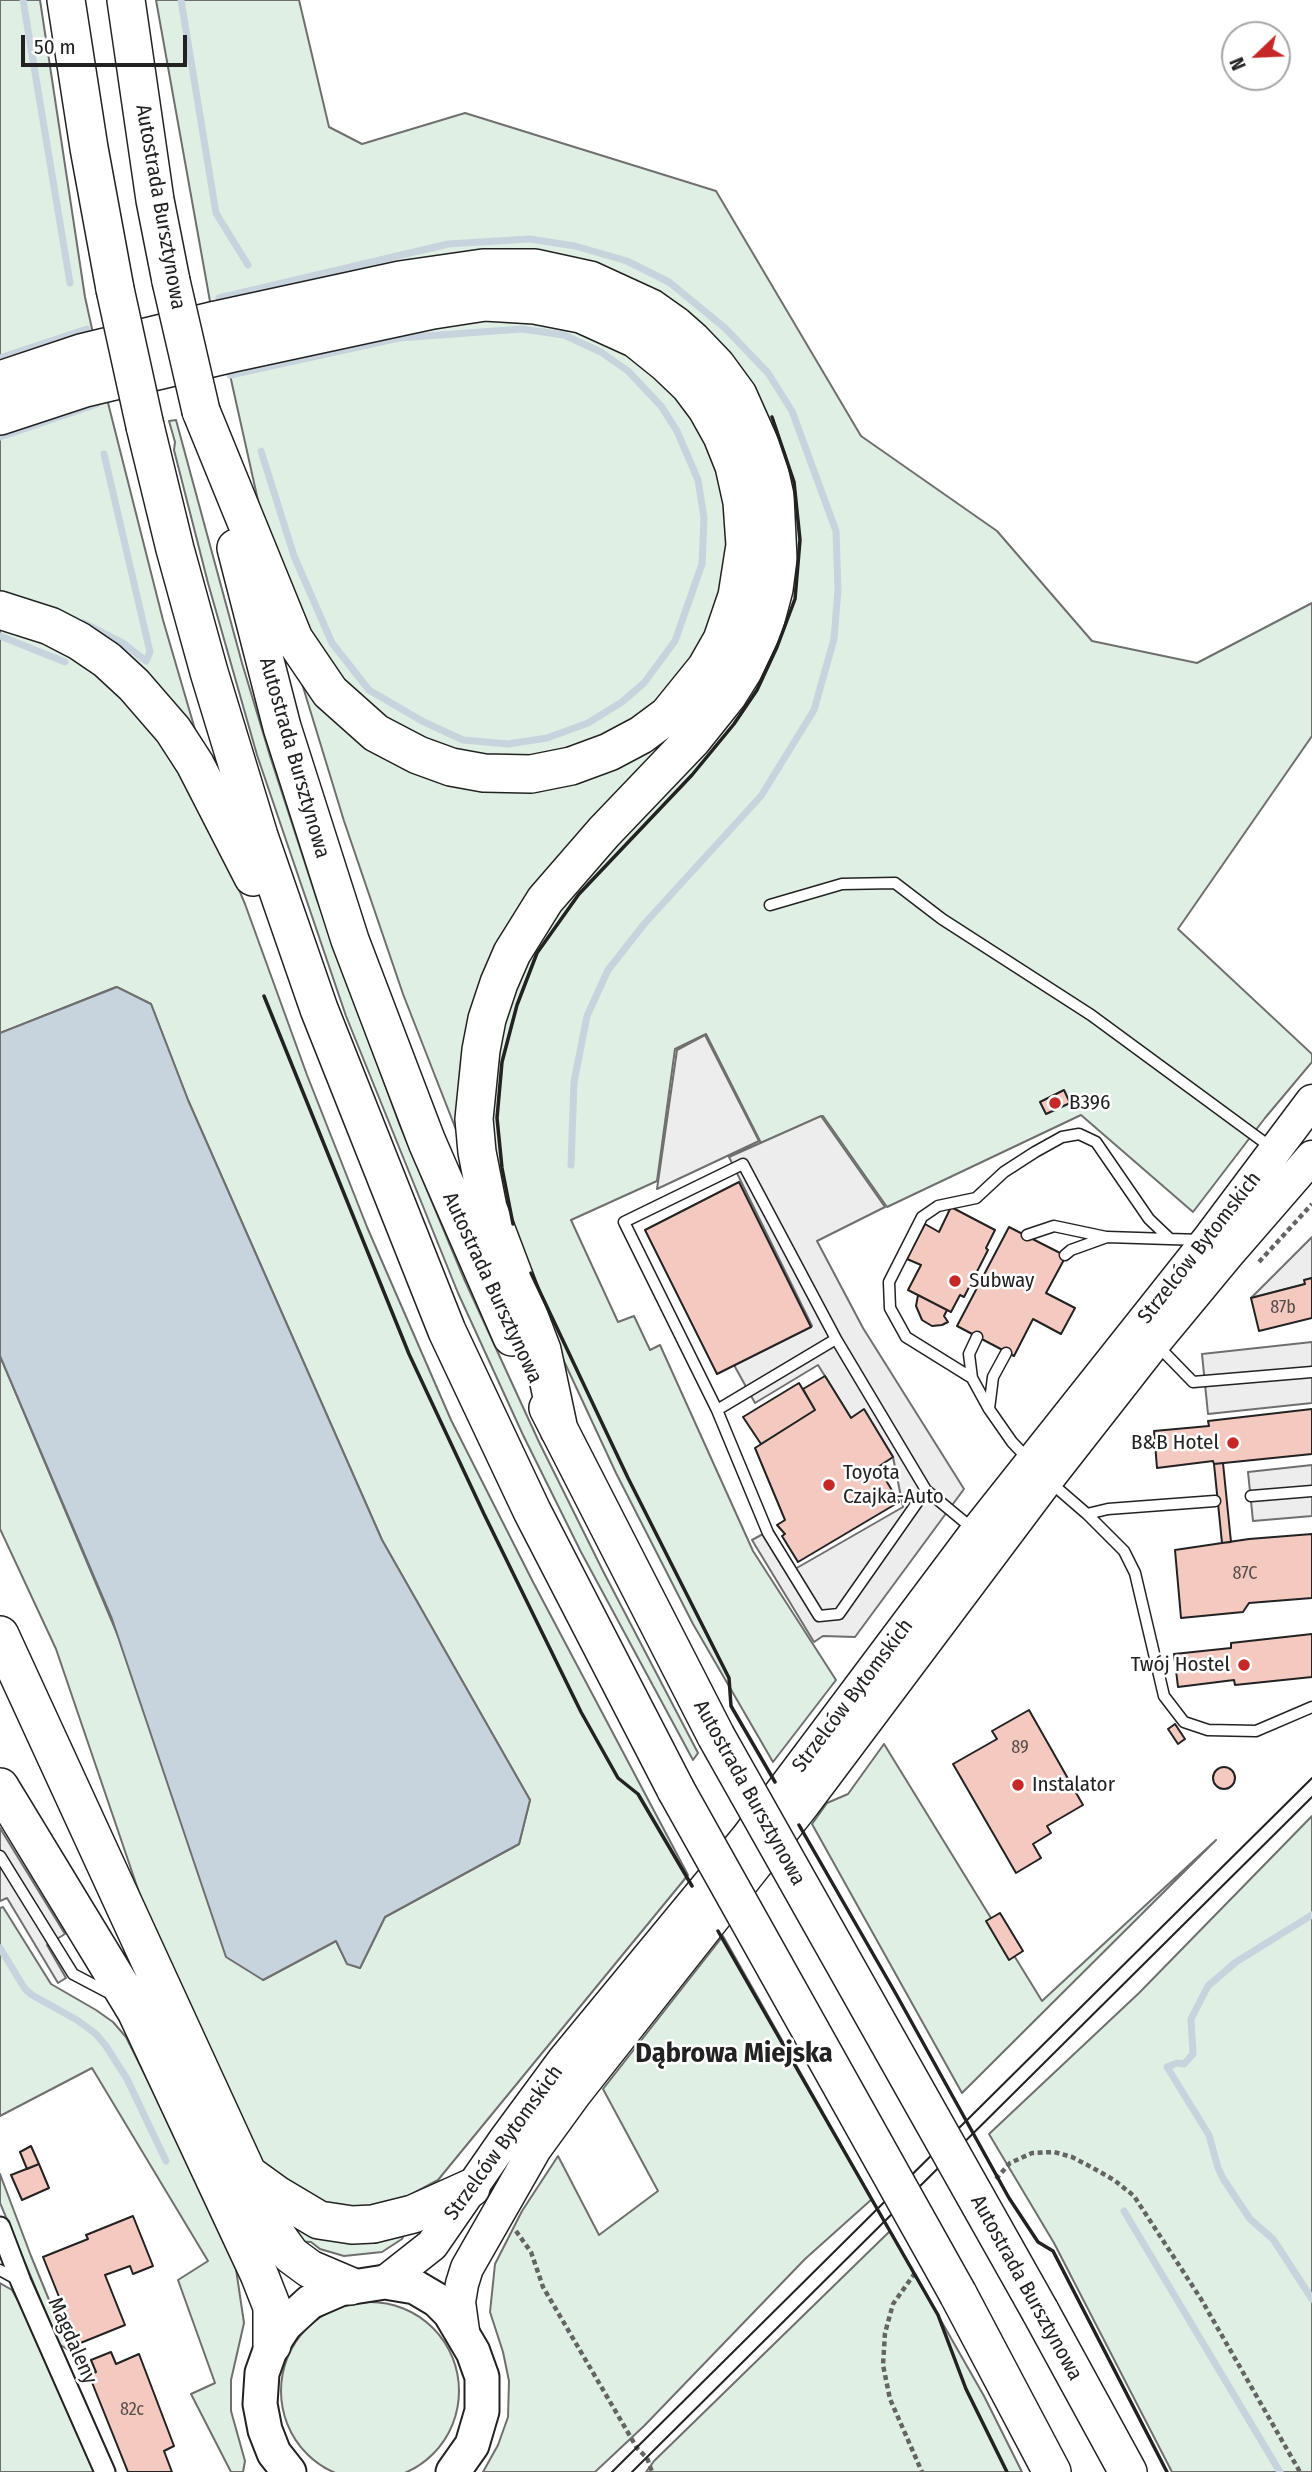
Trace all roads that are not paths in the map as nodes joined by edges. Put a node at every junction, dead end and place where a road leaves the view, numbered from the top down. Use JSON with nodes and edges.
{"nodes":[{"id":1,"x":66,"y":0,"type":"edge"},
{"id":2,"x":126,"y":0,"type":"edge"},
{"id":3,"x":0,"y":380,"type":"edge"},
{"id":4,"x":201,"y":411,"type":"junction"},
{"id":5,"x":0,"y":416,"type":"edge"},
{"id":6,"x":0,"y":610,"type":"edge"},
{"id":7,"x":770,"y":905,"type":"dead end"},
{"id":8,"x":318,"y":1009,"type":"junction"},
{"id":9,"x":1312,"y":1101,"type":"edge"},
{"id":10,"x":1275,"y":1150,"type":"junction"},
{"id":11,"x":1312,"y":1157,"type":"edge"},
{"id":12,"x":1027,"y":1235,"type":"dead end"},
{"id":13,"x":1107,"y":1237,"type":"junction"},
{"id":14,"x":1170,"y":1239,"type":"junction"},
{"id":15,"x":1207,"y":1241,"type":"junction"},
{"id":16,"x":1065,"y":1255,"type":"dead end"},
{"id":17,"x":977,"y":1337,"type":"dead end"},
{"id":18,"x":836,"y":1339,"type":"junction"},
{"id":19,"x":1155,"y":1342,"type":"junction"},
{"id":20,"x":1006,"y":1353,"type":"dead end"},
{"id":21,"x":1312,"y":1372,"type":"edge"},
{"id":22,"x":972,"y":1378,"type":"junction"},
{"id":23,"x":989,"y":1409,"type":"junction"},
{"id":24,"x":717,"y":1410,"type":"junction"},
{"id":25,"x":559,"y":1430,"type":"junction"},
{"id":26,"x":1039,"y":1471,"type":"junction"},
{"id":27,"x":926,"y":1490,"type":"junction"},
{"id":28,"x":1312,"y":1491,"type":"edge"},
{"id":29,"x":1251,"y":1496,"type":"dead end"},
{"id":30,"x":1215,"y":1501,"type":"dead end"},
{"id":31,"x":1087,"y":1514,"type":"junction"},
{"id":32,"x":976,"y":1532,"type":"junction"},
{"id":33,"x":0,"y":1635,"type":"edge"},
{"id":34,"x":1312,"y":1707,"type":"edge"},
{"id":35,"x":0,"y":1787,"type":"edge"},
{"id":36,"x":0,"y":1856,"type":"edge"},
{"id":37,"x":136,"y":2011,"type":"junction"},
{"id":38,"x":247,"y":2173,"type":"junction"},
{"id":39,"x":471,"y":2188,"type":"junction"},
{"id":40,"x":0,"y":2227,"type":"edge"},
{"id":41,"x":0,"y":2270,"type":"edge"},
{"id":42,"x":21,"y":2282,"type":"junction"},
{"id":43,"x":367,"y":2284,"type":"junction"},
{"id":44,"x":463,"y":2331,"type":"junction"},
{"id":45,"x":272,"y":2345,"type":"junction"},
{"id":46,"x":279,"y":2466,"type":"edge"},
{"id":47,"x":105,"y":2472,"type":"edge"},
{"id":48,"x":453,"y":2472,"type":"edge"},
{"id":49,"x":1052,"y":2472,"type":"edge"},
{"id":50,"x":1128,"y":2472,"type":"edge"}],
"edges":[{"from":1,"to":8,"type":"highway","bridge":true},
{"from":2,"to":4,"type":"highway","name":"Autostrada Bursztynowa","bridge":true},
{"from":3,"to":25,"type":"highway"},
{"from":4,"to":5,"type":"highway"},
{"from":4,"to":25,"type":"highway","name":"Autostrada Bursztynowa"},
{"from":6,"to":8,"type":"highway"},
{"from":7,"to":10,"type":"lane"},
{"from":8,"to":49,"type":"highway","bridge":true},
{"from":9,"to":10,"type":"main road","name":"Strzelców Bytomskich"},
{"from":10,"to":15,"type":"main road","name":"Strzelców Bytomskich"},
{"from":11,"to":19,"type":"main road","name":"Strzelców Bytomskich"},
{"from":12,"to":13,"type":"lane"},
{"from":13,"to":14,"type":"lane"},
{"from":13,"to":16,"type":"lane"},
{"from":14,"to":15,"type":"lane"},
{"from":14,"to":22,"type":"lane"},
{"from":15,"to":26,"type":"main road","name":"Strzelców Bytomskich"},
{"from":17,"to":22,"type":"lane"},
{"from":18,"to":24,"type":"lane"},
{"from":18,"to":24,"type":"lane"},
{"from":18,"to":27,"type":"lane"},
{"from":19,"to":21,"type":"lane"},
{"from":19,"to":26,"type":"main road","name":"Strzelców Bytomskich"},
{"from":20,"to":23,"type":"lane"},
{"from":22,"to":23,"type":"lane"},
{"from":23,"to":26,"type":"lane"},
{"from":24,"to":27,"type":"lane"},
{"from":25,"to":50,"type":"highway","name":"Autostrada Bursztynowa","bridge":true},
{"from":26,"to":31,"type":"lane"},
{"from":26,"to":32,"type":"main road","name":"Strzelców Bytomskich"},
{"from":26,"to":44,"type":"main road","name":"Strzelców Bytomskich"},
{"from":27,"to":32,"type":"lane"},
{"from":28,"to":29,"type":"lane"},
{"from":30,"to":31,"type":"lane"},
{"from":31,"to":34,"type":"lane"},
{"from":32,"to":39,"type":"main road","name":"Strzelców Bytomskich"},
{"from":33,"to":38,"type":"highway"},
{"from":35,"to":37,"type":"highway"},
{"from":36,"to":37,"type":"lane"},
{"from":37,"to":45,"type":"highway"},
{"from":38,"to":39,"type":"highway"},
{"from":38,"to":43,"type":"highway"},
{"from":39,"to":43,"type":"main road","name":"Strzelców Bytomskich"},
{"from":40,"to":42,"type":"street","name":"Magdaleny"},
{"from":41,"to":42,"type":"lane"},
{"from":42,"to":47,"type":"street","name":"Magdaleny"},
{"from":43,"to":44,"type":"highway"},
{"from":43,"to":45,"type":"highway"},
{"from":44,"to":48,"type":"highway"},
{"from":45,"to":46,"type":"highway"}]}
